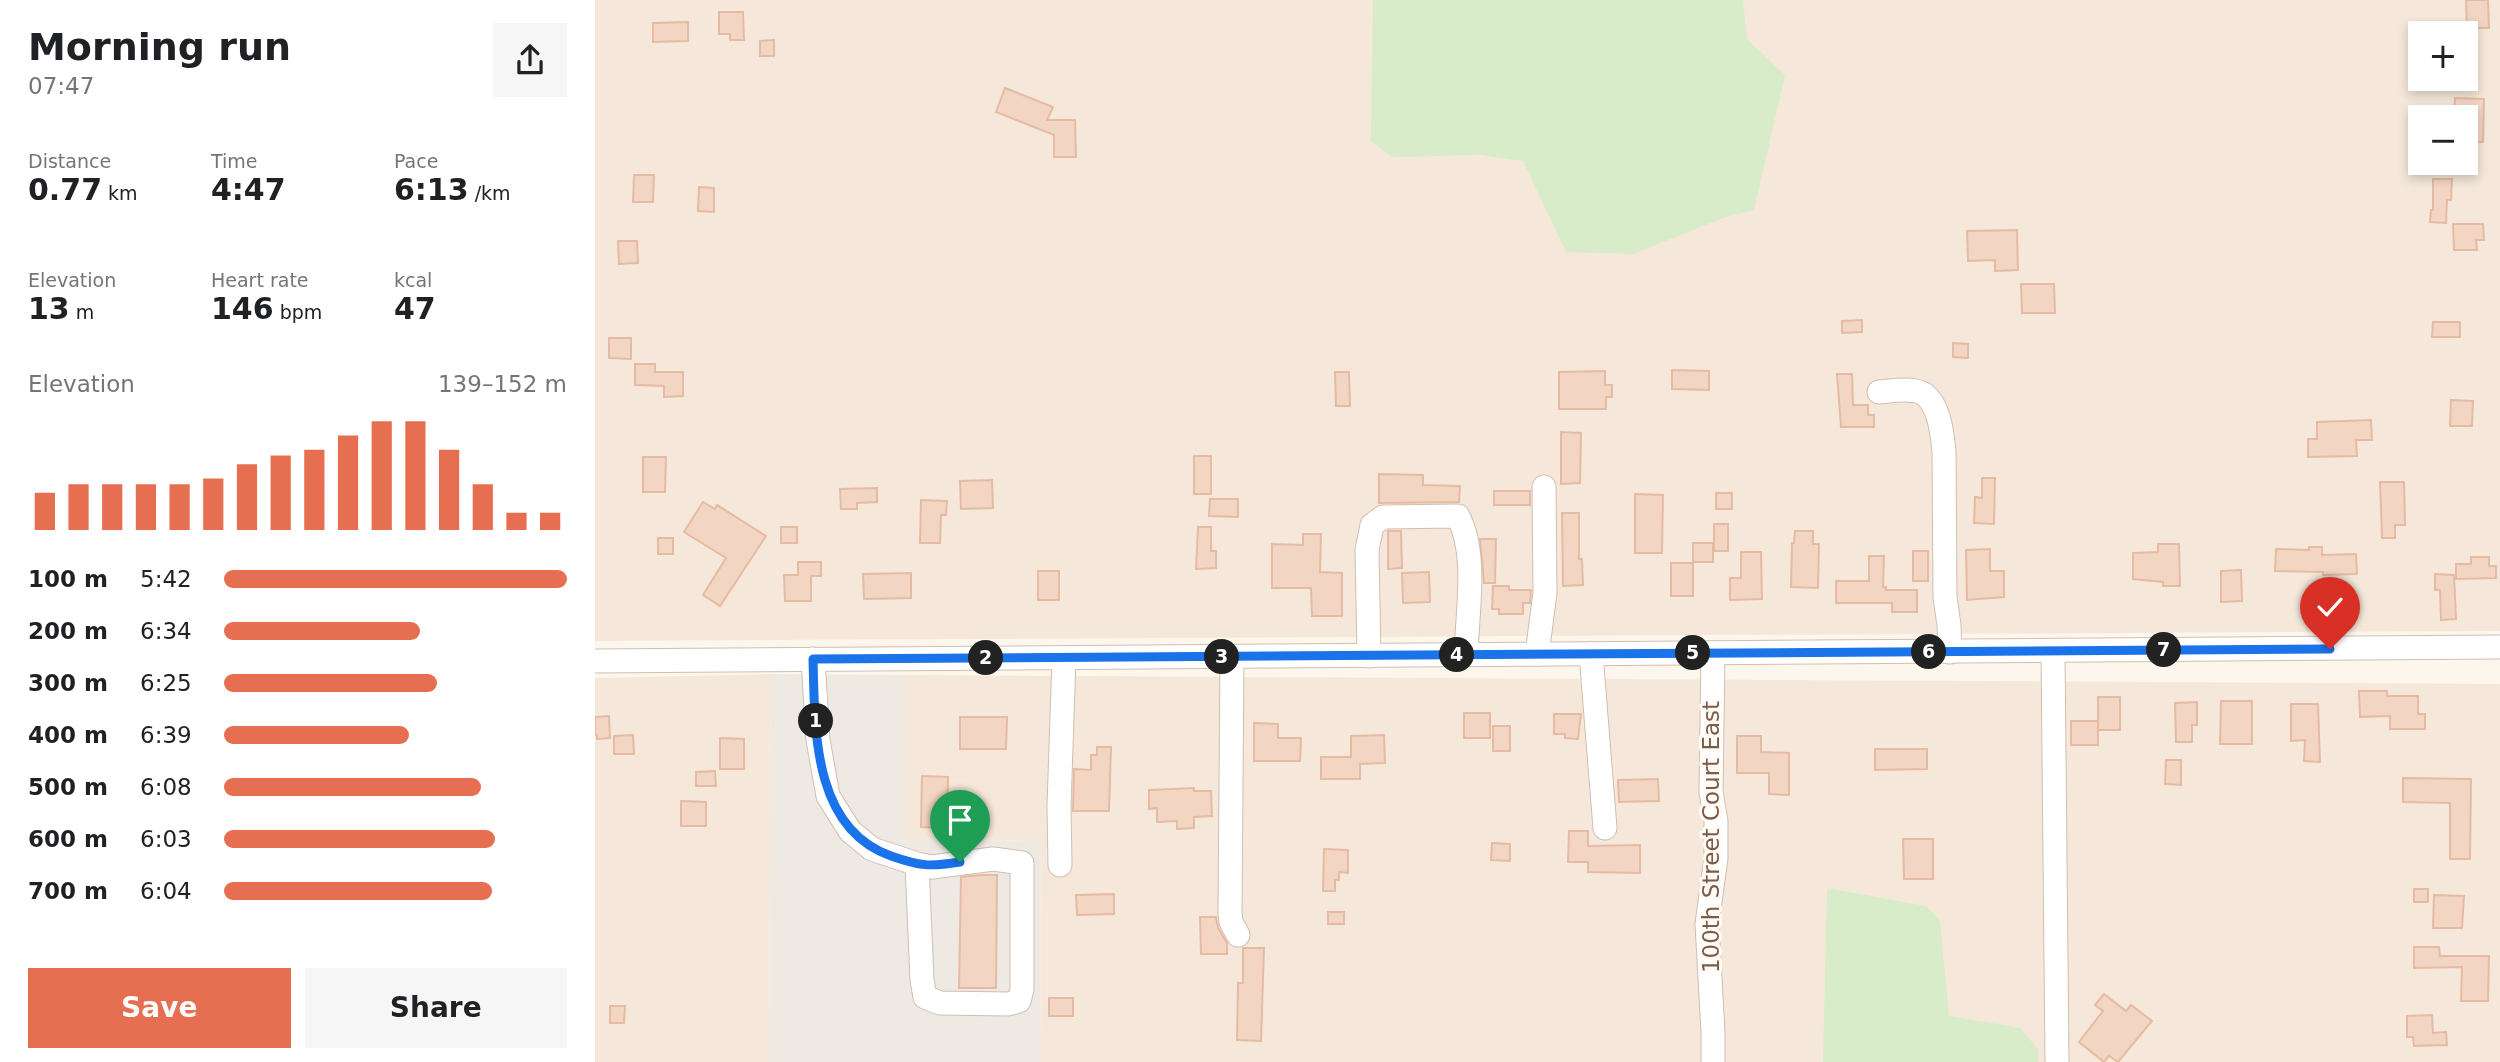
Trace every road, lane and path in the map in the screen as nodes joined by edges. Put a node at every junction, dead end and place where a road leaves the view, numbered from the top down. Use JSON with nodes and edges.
{"nodes":[{"id":1,"x":1879,"y":392,"type":"dead end"},
{"id":2,"x":1544,"y":487,"type":"dead end"},
{"id":3,"x":2500,"y":647,"type":"edge"},
{"id":4,"x":2053,"y":651,"type":"junction"},
{"id":5,"x":1949,"y":652,"type":"junction"},
{"id":6,"x":1713,"y":653,"type":"junction"},
{"id":7,"x":1537,"y":654,"type":"junction"},
{"id":8,"x":1591,"y":654,"type":"junction"},
{"id":9,"x":1466,"y":655,"type":"junction"},
{"id":10,"x":1369,"y":656,"type":"junction"},
{"id":11,"x":1232,"y":657,"type":"junction"},
{"id":12,"x":1064,"y":658,"type":"junction"},
{"id":13,"x":813,"y":659,"type":"junction"},
{"id":14,"x":595,"y":661,"type":"edge"},
{"id":15,"x":1605,"y":828,"type":"dead end"},
{"id":16,"x":917,"y":864,"type":"junction"},
{"id":17,"x":1060,"y":865,"type":"dead end"},
{"id":18,"x":1238,"y":935,"type":"dead end"},
{"id":19,"x":1713,"y":1062,"type":"edge"},
{"id":20,"x":2057,"y":1062,"type":"edge"}],
"edges":[{"from":1,"to":5,"type":"street"},
{"from":2,"to":7,"type":"street"},
{"from":3,"to":4,"type":"street"},
{"from":4,"to":5,"type":"street"},
{"from":4,"to":20,"type":"street"},
{"from":5,"to":6,"type":"street"},
{"from":6,"to":8,"type":"street"},
{"from":6,"to":19,"type":"street","name":"100th Street Court East"},
{"from":7,"to":8,"type":"street"},
{"from":7,"to":9,"type":"street"},
{"from":8,"to":15,"type":"street"},
{"from":9,"to":10,"type":"street"},
{"from":9,"to":10,"type":"street"},
{"from":10,"to":11,"type":"street"},
{"from":11,"to":12,"type":"street"},
{"from":11,"to":18,"type":"street"},
{"from":12,"to":13,"type":"street"},
{"from":12,"to":17,"type":"street"},
{"from":13,"to":14,"type":"street"},
{"from":13,"to":16,"type":"street"},
{"from":16,"to":16,"type":"street"}]}
